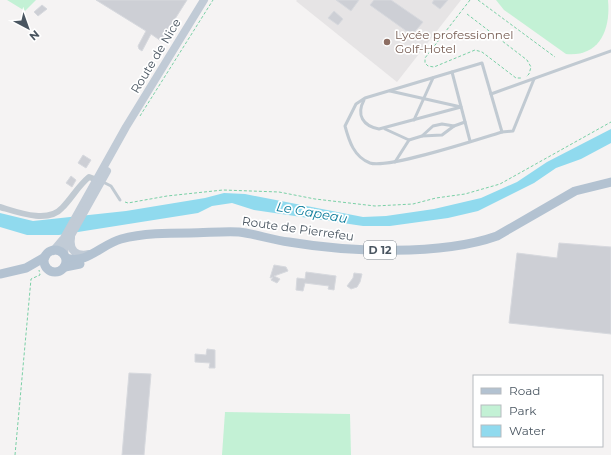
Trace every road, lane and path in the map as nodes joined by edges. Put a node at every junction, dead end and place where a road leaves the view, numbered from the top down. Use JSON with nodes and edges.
{"nodes":[{"id":1,"x":204,"y":0,"type":"edge"},
{"id":2,"x":470,"y":0,"type":"edge"},
{"id":3,"x":478,"y":0,"type":"edge"},
{"id":4,"x":467,"y":14,"type":"dead end"},
{"id":5,"x":611,"y":51,"type":"edge"},
{"id":6,"x":555,"y":57,"type":"dead end"},
{"id":7,"x":452,"y":72,"type":"junction"},
{"id":8,"x":433,"y":78,"type":"junction"},
{"id":9,"x":534,"y":79,"type":"junction"},
{"id":10,"x":389,"y":91,"type":"junction"},
{"id":11,"x":492,"y":94,"type":"junction"},
{"id":12,"x":365,"y":98,"type":"junction"},
{"id":13,"x":423,"y":98,"type":"junction"},
{"id":14,"x":461,"y":106,"type":"junction"},
{"id":15,"x":414,"y":120,"type":"junction"},
{"id":16,"x":465,"y":122,"type":"junction"},
{"id":17,"x":611,"y":122,"type":"edge"},
{"id":18,"x":454,"y":126,"type":"junction"},
{"id":19,"x":385,"y":129,"type":"junction"},
{"id":20,"x":502,"y":132,"type":"junction"},
{"id":21,"x":422,"y":136,"type":"junction"},
{"id":22,"x":409,"y":140,"type":"junction"},
{"id":23,"x":470,"y":141,"type":"junction"},
{"id":24,"x":395,"y":162,"type":"junction"},
{"id":25,"x":99,"y":181,"type":"junction"},
{"id":26,"x":611,"y":182,"type":"edge"},
{"id":27,"x":120,"y":200,"type":"joint"},
{"id":28,"x":0,"y":207,"type":"edge"},
{"id":29,"x":136,"y":236,"type":"junction"},
{"id":30,"x":67,"y":238,"type":"junction"},
{"id":31,"x":53,"y":251,"type":"junction"},
{"id":32,"x":92,"y":253,"type":"junction"},
{"id":33,"x":45,"y":257,"type":"junction"},
{"id":34,"x":65,"y":260,"type":"junction"},
{"id":35,"x":26,"y":268,"type":"junction"},
{"id":36,"x":43,"y":268,"type":"junction"},
{"id":37,"x":0,"y":274,"type":"edge"},
{"id":38,"x":16,"y":455,"type":"edge"}],
"edges":[{"from":1,"to":25,"type":"main road","name":"Route de Nice"},
{"from":2,"to":4,"type":"path"},
{"from":3,"to":6,"type":"path"},
{"from":5,"to":9,"type":"lane"},
{"from":7,"to":8,"type":"lane"},
{"from":7,"to":11,"type":"lane"},
{"from":7,"to":14,"type":"lane"},
{"from":8,"to":10,"type":"lane"},
{"from":8,"to":13,"type":"lane"},
{"from":9,"to":11,"type":"lane"},
{"from":9,"to":20,"type":"lane"},
{"from":10,"to":12,"type":"lane"},
{"from":10,"to":13,"type":"lane"},
{"from":11,"to":20,"type":"lane"},
{"from":12,"to":19,"type":"lane"},
{"from":12,"to":24,"type":"lane"},
{"from":13,"to":14,"type":"lane"},
{"from":13,"to":15,"type":"lane"},
{"from":14,"to":15,"type":"lane"},
{"from":14,"to":16,"type":"lane"},
{"from":15,"to":19,"type":"lane"},
{"from":16,"to":18,"type":"lane"},
{"from":16,"to":23,"type":"lane"},
{"from":17,"to":27,"type":"path"},
{"from":18,"to":21,"type":"lane"},
{"from":18,"to":21,"type":"lane"},
{"from":19,"to":22,"type":"lane"},
{"from":20,"to":23,"type":"lane"},
{"from":21,"to":22,"type":"lane"},
{"from":22,"to":24,"type":"lane"},
{"from":23,"to":24,"type":"lane"},
{"from":25,"to":27,"type":"lane"},
{"from":25,"to":28,"type":"street"},
{"from":25,"to":30,"type":"main road","name":"Route de Nice"},
{"from":26,"to":29,"type":"main road","name":"Route de Pierrefeu","number":"D 12"},
{"from":29,"to":32,"type":"main road","number":"D 12"},
{"from":29,"to":34,"type":"main road"},
{"from":30,"to":31,"type":"main road"},
{"from":30,"to":32,"type":"main road"},
{"from":30,"to":34,"type":"main road"},
{"from":31,"to":33,"type":"main road"},
{"from":31,"to":34,"type":"main road"},
{"from":32,"to":34,"type":"main road"},
{"from":33,"to":35,"type":"main road"},
{"from":33,"to":36,"type":"main road"},
{"from":34,"to":36,"type":"main road"},
{"from":35,"to":36,"type":"main road"},
{"from":35,"to":37,"type":"main road"},
{"from":36,"to":38,"type":"path"}]}
